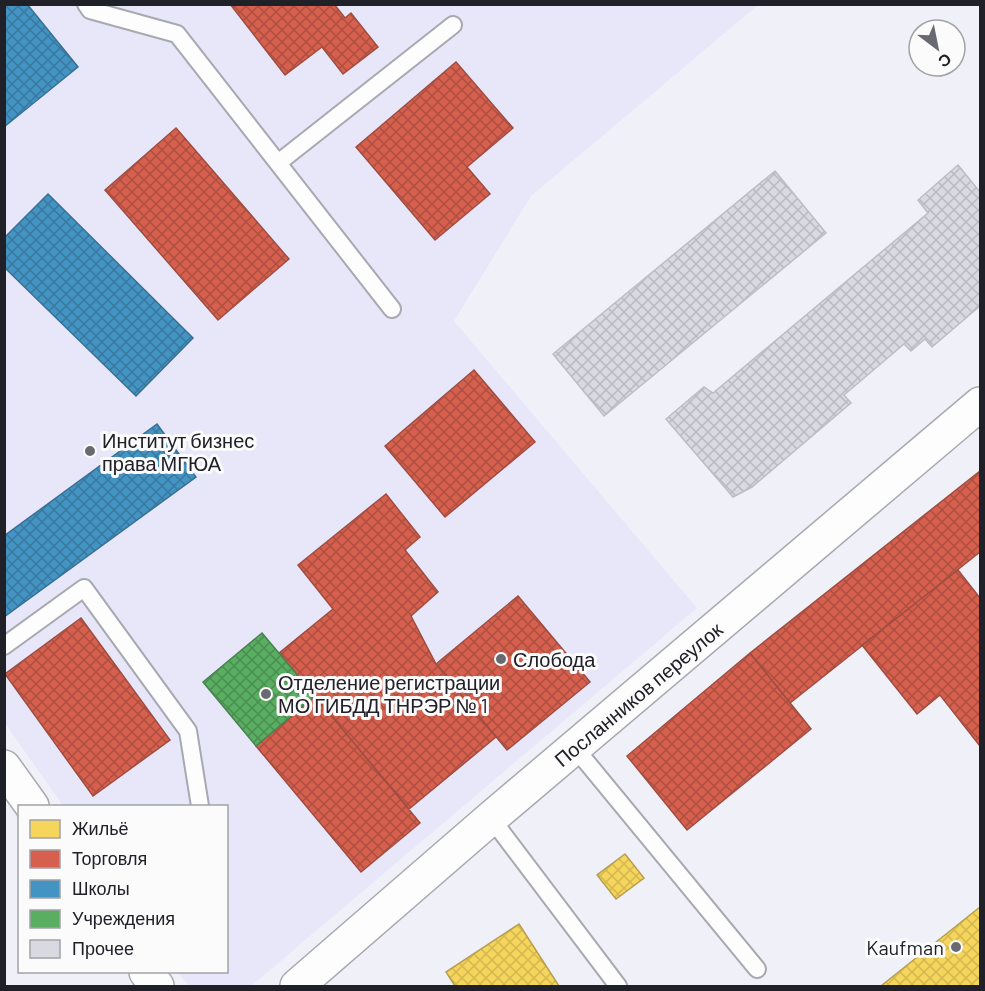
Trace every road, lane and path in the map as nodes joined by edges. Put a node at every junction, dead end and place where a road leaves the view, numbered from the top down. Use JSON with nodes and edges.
{"nodes":[{"id":1,"x":86,"y":4,"type":"edge"},
{"id":2,"x":453,"y":25,"type":"dead end"},
{"id":3,"x":278,"y":162,"type":"junction"},
{"id":4,"x":392,"y":309,"type":"dead end"},
{"id":5,"x":981,"y":404,"type":"edge"},
{"id":6,"x":4,"y":646,"type":"edge"},
{"id":7,"x":575,"y":748,"type":"junction"},
{"id":8,"x":4,"y":767,"type":"edge"},
{"id":9,"x":31,"y":805,"type":"edge"},
{"id":10,"x":200,"y":805,"type":"edge"},
{"id":11,"x":491,"y":818,"type":"junction"},
{"id":12,"x":757,"y":969,"type":"dead end"},
{"id":13,"x":147,"y":973,"type":"edge"},
{"id":14,"x":157,"y":987,"type":"edge"},
{"id":15,"x":297,"y":987,"type":"edge"},
{"id":16,"x":618,"y":987,"type":"edge"}],
"edges":[{"from":1,"to":3,"type":"lane"},
{"from":2,"to":3,"type":"lane"},
{"from":3,"to":4,"type":"lane"},
{"from":5,"to":7,"type":"street","name":"Посланников переулок"},
{"from":6,"to":10,"type":"lane"},
{"from":7,"to":11,"type":"street","name":"Посланников переулок"},
{"from":7,"to":12,"type":"lane"},
{"from":8,"to":9,"type":"street"},
{"from":11,"to":15,"type":"street","name":"Посланников переулок"},
{"from":11,"to":16,"type":"lane"},
{"from":13,"to":14,"type":"street"}]}
